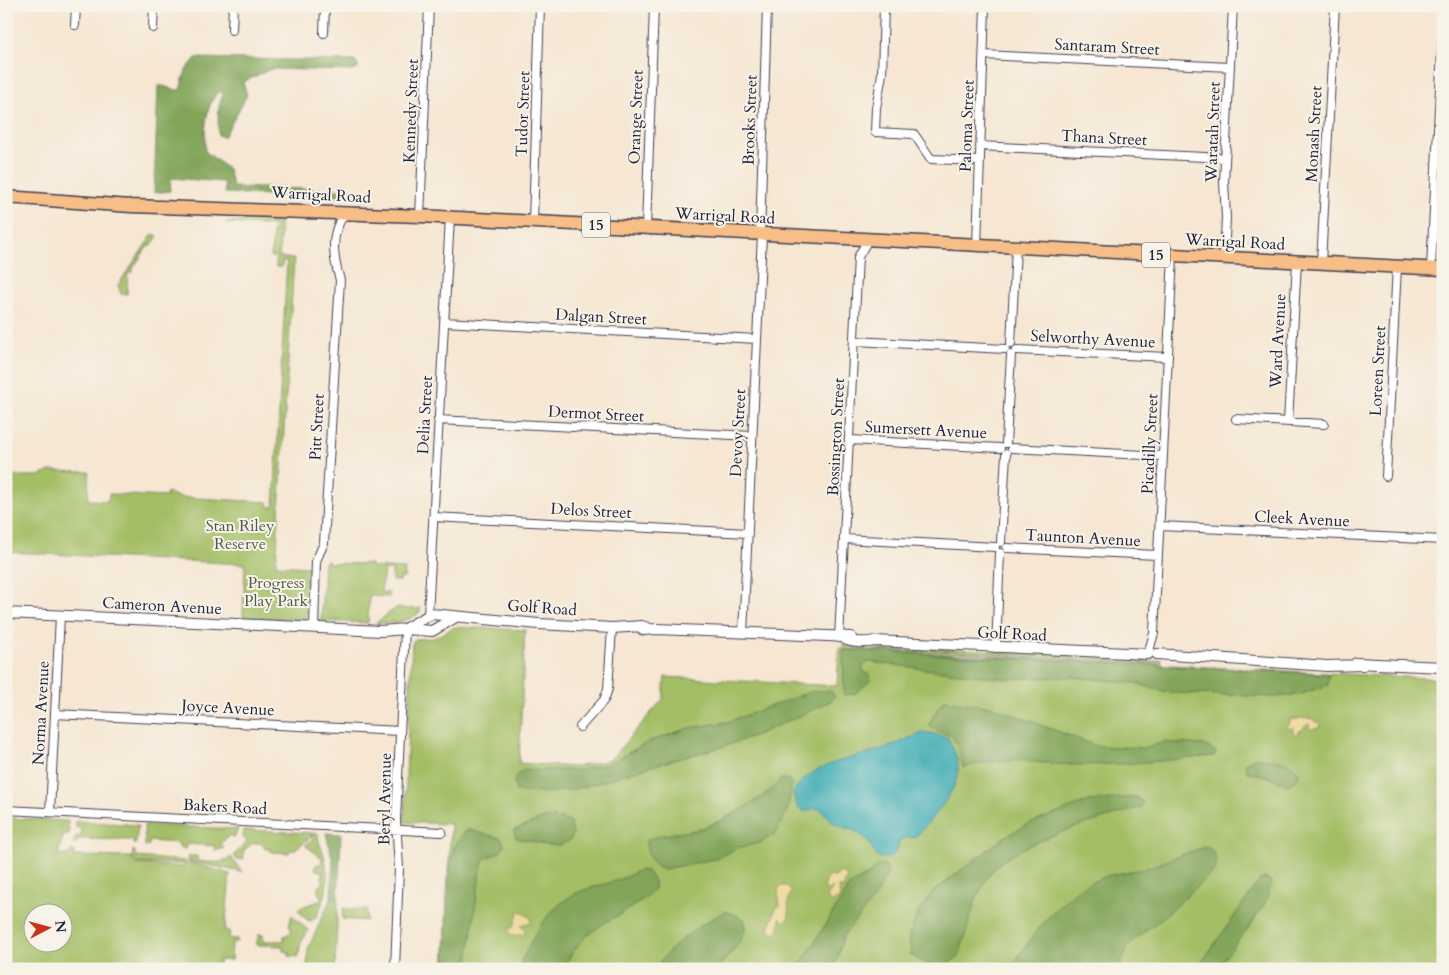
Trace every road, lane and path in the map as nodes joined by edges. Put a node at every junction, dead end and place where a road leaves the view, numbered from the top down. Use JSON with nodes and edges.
{"nodes":[{"id":1,"x":76,"y":6,"type":"edge"},
{"id":2,"x":154,"y":6,"type":"edge"},
{"id":3,"x":233,"y":6,"type":"edge"},
{"id":4,"x":325,"y":6,"type":"edge"},
{"id":5,"x":429,"y":6,"type":"edge"},
{"id":6,"x":540,"y":6,"type":"edge"},
{"id":7,"x":654,"y":6,"type":"edge"},
{"id":8,"x":767,"y":6,"type":"edge"},
{"id":9,"x":884,"y":6,"type":"edge"},
{"id":10,"x":985,"y":6,"type":"edge"},
{"id":11,"x":1233,"y":6,"type":"edge"},
{"id":12,"x":1335,"y":6,"type":"edge"},
{"id":13,"x":75,"y":25,"type":"dead end"},
{"id":14,"x":153,"y":28,"type":"dead end"},
{"id":15,"x":232,"y":30,"type":"dead end"},
{"id":16,"x":1443,"y":30,"type":"edge"},
{"id":17,"x":324,"y":33,"type":"dead end"},
{"id":18,"x":984,"y":55,"type":"junction"},
{"id":19,"x":1230,"y":67,"type":"junction"},
{"id":20,"x":980,"y":146,"type":"junction"},
{"id":21,"x":1225,"y":158,"type":"junction"},
{"id":22,"x":980,"y":161,"type":"junction"},
{"id":23,"x":6,"y":197,"type":"edge"},
{"id":24,"x":324,"y":212,"type":"junction"},
{"id":25,"x":346,"y":213,"type":"junction"},
{"id":26,"x":420,"y":216,"type":"junction"},
{"id":27,"x":450,"y":218,"type":"junction"},
{"id":28,"x":533,"y":222,"type":"junction"},
{"id":29,"x":336,"y":227,"type":"junction"},
{"id":30,"x":646,"y":228,"type":"junction"},
{"id":31,"x":761,"y":235,"type":"junction"},
{"id":32,"x":868,"y":240,"type":"junction"},
{"id":33,"x":977,"y":246,"type":"junction"},
{"id":34,"x":1016,"y":248,"type":"junction"},
{"id":35,"x":1173,"y":255,"type":"junction"},
{"id":36,"x":1224,"y":258,"type":"junction"},
{"id":37,"x":1296,"y":262,"type":"junction"},
{"id":38,"x":1321,"y":263,"type":"junction"},
{"id":39,"x":1397,"y":266,"type":"junction"},
{"id":40,"x":1437,"y":269,"type":"edge"},
{"id":41,"x":444,"y":322,"type":"junction"},
{"id":42,"x":757,"y":339,"type":"junction"},
{"id":43,"x":855,"y":341,"type":"junction"},
{"id":44,"x":1011,"y":349,"type":"junction"},
{"id":45,"x":1168,"y":357,"type":"junction"},
{"id":46,"x":438,"y":420,"type":"junction"},
{"id":47,"x":1236,"y":420,"type":"dead end"},
{"id":48,"x":1288,"y":422,"type":"junction"},
{"id":49,"x":1324,"y":424,"type":"dead end"},
{"id":50,"x":752,"y":436,"type":"junction"},
{"id":51,"x":850,"y":440,"type":"junction"},
{"id":52,"x":1006,"y":448,"type":"junction"},
{"id":53,"x":1163,"y":456,"type":"junction"},
{"id":54,"x":1386,"y":476,"type":"dead end"},
{"id":55,"x":433,"y":517,"type":"junction"},
{"id":56,"x":1160,"y":526,"type":"junction"},
{"id":57,"x":748,"y":533,"type":"junction"},
{"id":58,"x":844,"y":539,"type":"junction"},
{"id":59,"x":1443,"y":540,"type":"edge"},
{"id":60,"x":1001,"y":547,"type":"junction"},
{"id":61,"x":1158,"y":555,"type":"junction"},
{"id":62,"x":6,"y":613,"type":"edge"},
{"id":63,"x":60,"y":616,"type":"junction"},
{"id":64,"x":428,"y":616,"type":"junction"},
{"id":65,"x":454,"y":618,"type":"junction"},
{"id":66,"x":314,"y":628,"type":"junction"},
{"id":67,"x":436,"y":628,"type":"junction"},
{"id":68,"x":612,"y":628,"type":"junction"},
{"id":69,"x":405,"y":629,"type":"junction"},
{"id":70,"x":424,"y":630,"type":"junction"},
{"id":71,"x":743,"y":633,"type":"junction"},
{"id":72,"x":842,"y":638,"type":"junction"},
{"id":73,"x":996,"y":648,"type":"junction"},
{"id":74,"x":1153,"y":653,"type":"junction"},
{"id":75,"x":1443,"y":667,"type":"edge"},
{"id":76,"x":1423,"y":668,"type":"junction"},
{"id":77,"x":1443,"y":672,"type":"edge"},
{"id":78,"x":55,"y":714,"type":"junction"},
{"id":79,"x":580,"y":727,"type":"dead end"},
{"id":80,"x":400,"y":730,"type":"junction"},
{"id":81,"x":6,"y":810,"type":"edge"},
{"id":82,"x":50,"y":812,"type":"junction"},
{"id":83,"x":396,"y":829,"type":"junction"},
{"id":84,"x":442,"y":832,"type":"dead end"},
{"id":85,"x":395,"y":969,"type":"edge"}],
"edges":[{"from":1,"to":13,"type":"street"},
{"from":2,"to":14,"type":"street"},
{"from":3,"to":15,"type":"street"},
{"from":4,"to":17,"type":"street"},
{"from":5,"to":26,"type":"street","name":"Kennedy Street"},
{"from":6,"to":28,"type":"street","name":"Tudor Street"},
{"from":7,"to":30,"type":"street","name":"Orange Street"},
{"from":8,"to":31,"type":"street","name":"Brooks Street"},
{"from":9,"to":22,"type":"street"},
{"from":10,"to":18,"type":"street","name":"Paloma Street"},
{"from":11,"to":19,"type":"street","name":"Waratah Street"},
{"from":12,"to":38,"type":"street","name":"Monash Street"},
{"from":16,"to":40,"type":"street"},
{"from":18,"to":19,"type":"street","name":"Santaram Street"},
{"from":18,"to":20,"type":"street","name":"Paloma Street"},
{"from":19,"to":21,"type":"street","name":"Waratah Street"},
{"from":20,"to":21,"type":"street","name":"Thana Street"},
{"from":20,"to":22,"type":"street","name":"Paloma Street"},
{"from":21,"to":36,"type":"street","name":"Waratah Street"},
{"from":22,"to":33,"type":"street","name":"Paloma Street"},
{"from":23,"to":24,"type":"highway","name":"Warrigal Road","number":"15"},
{"from":24,"to":25,"type":"highway","name":"Warrigal Road","number":"15"},
{"from":24,"to":29,"type":"street"},
{"from":25,"to":26,"type":"highway","name":"Warrigal Road","number":"15"},
{"from":25,"to":29,"type":"street"},
{"from":26,"to":27,"type":"highway","name":"Warrigal Road","number":"15"},
{"from":27,"to":28,"type":"highway","name":"Warrigal Road","number":"15"},
{"from":27,"to":41,"type":"street","name":"Delia Street"},
{"from":28,"to":30,"type":"highway","name":"Warrigal Road","number":"15"},
{"from":29,"to":66,"type":"street","name":"Pitt Street"},
{"from":30,"to":31,"type":"highway","name":"Warrigal Road","number":"15"},
{"from":31,"to":32,"type":"highway","name":"Warrigal Road","number":"15"},
{"from":31,"to":42,"type":"street","name":"Devoy Street"},
{"from":32,"to":33,"type":"highway","name":"Warrigal Road","number":"15"},
{"from":32,"to":43,"type":"street","name":"Bossington Street"},
{"from":33,"to":34,"type":"highway","name":"Warrigal Road","number":"15"},
{"from":34,"to":35,"type":"highway","name":"Warrigal Road","number":"15"},
{"from":34,"to":44,"type":"street"},
{"from":35,"to":36,"type":"highway","name":"Warrigal Road","number":"15"},
{"from":35,"to":45,"type":"street","name":"Picadilly Street"},
{"from":36,"to":37,"type":"highway","name":"Warrigal Road","number":"15"},
{"from":37,"to":38,"type":"highway","name":"Warrigal Road","number":"15"},
{"from":37,"to":48,"type":"street","name":"Ward Avenue"},
{"from":38,"to":39,"type":"highway","name":"Warrigal Road","number":"15"},
{"from":39,"to":40,"type":"highway","name":"Warrigal Road","number":"15"},
{"from":39,"to":54,"type":"street","name":"Loreen Street"},
{"from":41,"to":42,"type":"street","name":"Dalgan Street"},
{"from":41,"to":46,"type":"street","name":"Delia Street"},
{"from":42,"to":50,"type":"street","name":"Devoy Street"},
{"from":43,"to":44,"type":"street","name":"Selworthy Avenue"},
{"from":43,"to":51,"type":"street","name":"Bossington Street"},
{"from":44,"to":45,"type":"street","name":"Selworthy Avenue"},
{"from":44,"to":52,"type":"street"},
{"from":45,"to":53,"type":"street","name":"Picadilly Street"},
{"from":46,"to":50,"type":"street","name":"Dermot Street"},
{"from":46,"to":55,"type":"street","name":"Delia Street"},
{"from":47,"to":48,"type":"street"},
{"from":48,"to":49,"type":"street"},
{"from":50,"to":57,"type":"street","name":"Devoy Street"},
{"from":51,"to":52,"type":"street","name":"Sumersett Avenue"},
{"from":51,"to":58,"type":"street","name":"Bossington Street"},
{"from":52,"to":53,"type":"street","name":"Sumersett Avenue"},
{"from":52,"to":60,"type":"street"},
{"from":53,"to":56,"type":"street","name":"Picadilly Street"},
{"from":55,"to":57,"type":"street","name":"Delos Street"},
{"from":55,"to":64,"type":"street","name":"Delia Street"},
{"from":56,"to":59,"type":"street","name":"Cleek Avenue"},
{"from":56,"to":61,"type":"street","name":"Picadilly Street"},
{"from":57,"to":71,"type":"street","name":"Devoy Street"},
{"from":58,"to":60,"type":"street","name":"Taunton Avenue"},
{"from":58,"to":72,"type":"street","name":"Bossington Street"},
{"from":60,"to":61,"type":"street","name":"Taunton Avenue"},
{"from":60,"to":73,"type":"street"},
{"from":61,"to":74,"type":"street","name":"Picadilly Street"},
{"from":62,"to":63,"type":"street","name":"Cameron Avenue"},
{"from":63,"to":66,"type":"street","name":"Cameron Avenue"},
{"from":63,"to":78,"type":"street","name":"Norma Avenue"},
{"from":64,"to":65,"type":"street","name":"Golf Road"},
{"from":64,"to":67,"type":"street"},
{"from":64,"to":69,"type":"street","name":"Cameron Avenue"},
{"from":64,"to":70,"type":"street"},
{"from":65,"to":67,"type":"street"},
{"from":65,"to":68,"type":"street","name":"Golf Road"},
{"from":66,"to":69,"type":"street","name":"Cameron Avenue"},
{"from":67,"to":70,"type":"street","name":"Cameron Avenue"},
{"from":68,"to":71,"type":"street","name":"Golf Road"},
{"from":68,"to":79,"type":"street"},
{"from":69,"to":70,"type":"street","name":"Cameron Avenue"},
{"from":69,"to":80,"type":"street","name":"Beryl Avenue"},
{"from":71,"to":72,"type":"street","name":"Golf Road"},
{"from":72,"to":73,"type":"street","name":"Golf Road"},
{"from":73,"to":74,"type":"street","name":"Golf Road"},
{"from":74,"to":76,"type":"street","name":"Golf Road"},
{"from":75,"to":76,"type":"street","name":"Golf Road"},
{"from":76,"to":77,"type":"street","name":"Golf Road"},
{"from":78,"to":80,"type":"street","name":"Joyce Avenue"},
{"from":78,"to":82,"type":"street","name":"Norma Avenue"},
{"from":80,"to":83,"type":"street","name":"Beryl Avenue"},
{"from":81,"to":82,"type":"street","name":"Bakers Road"},
{"from":82,"to":83,"type":"street","name":"Bakers Road"},
{"from":83,"to":84,"type":"street","name":"Bakers Road"},
{"from":83,"to":85,"type":"street","name":"Beryl Avenue"}]}
